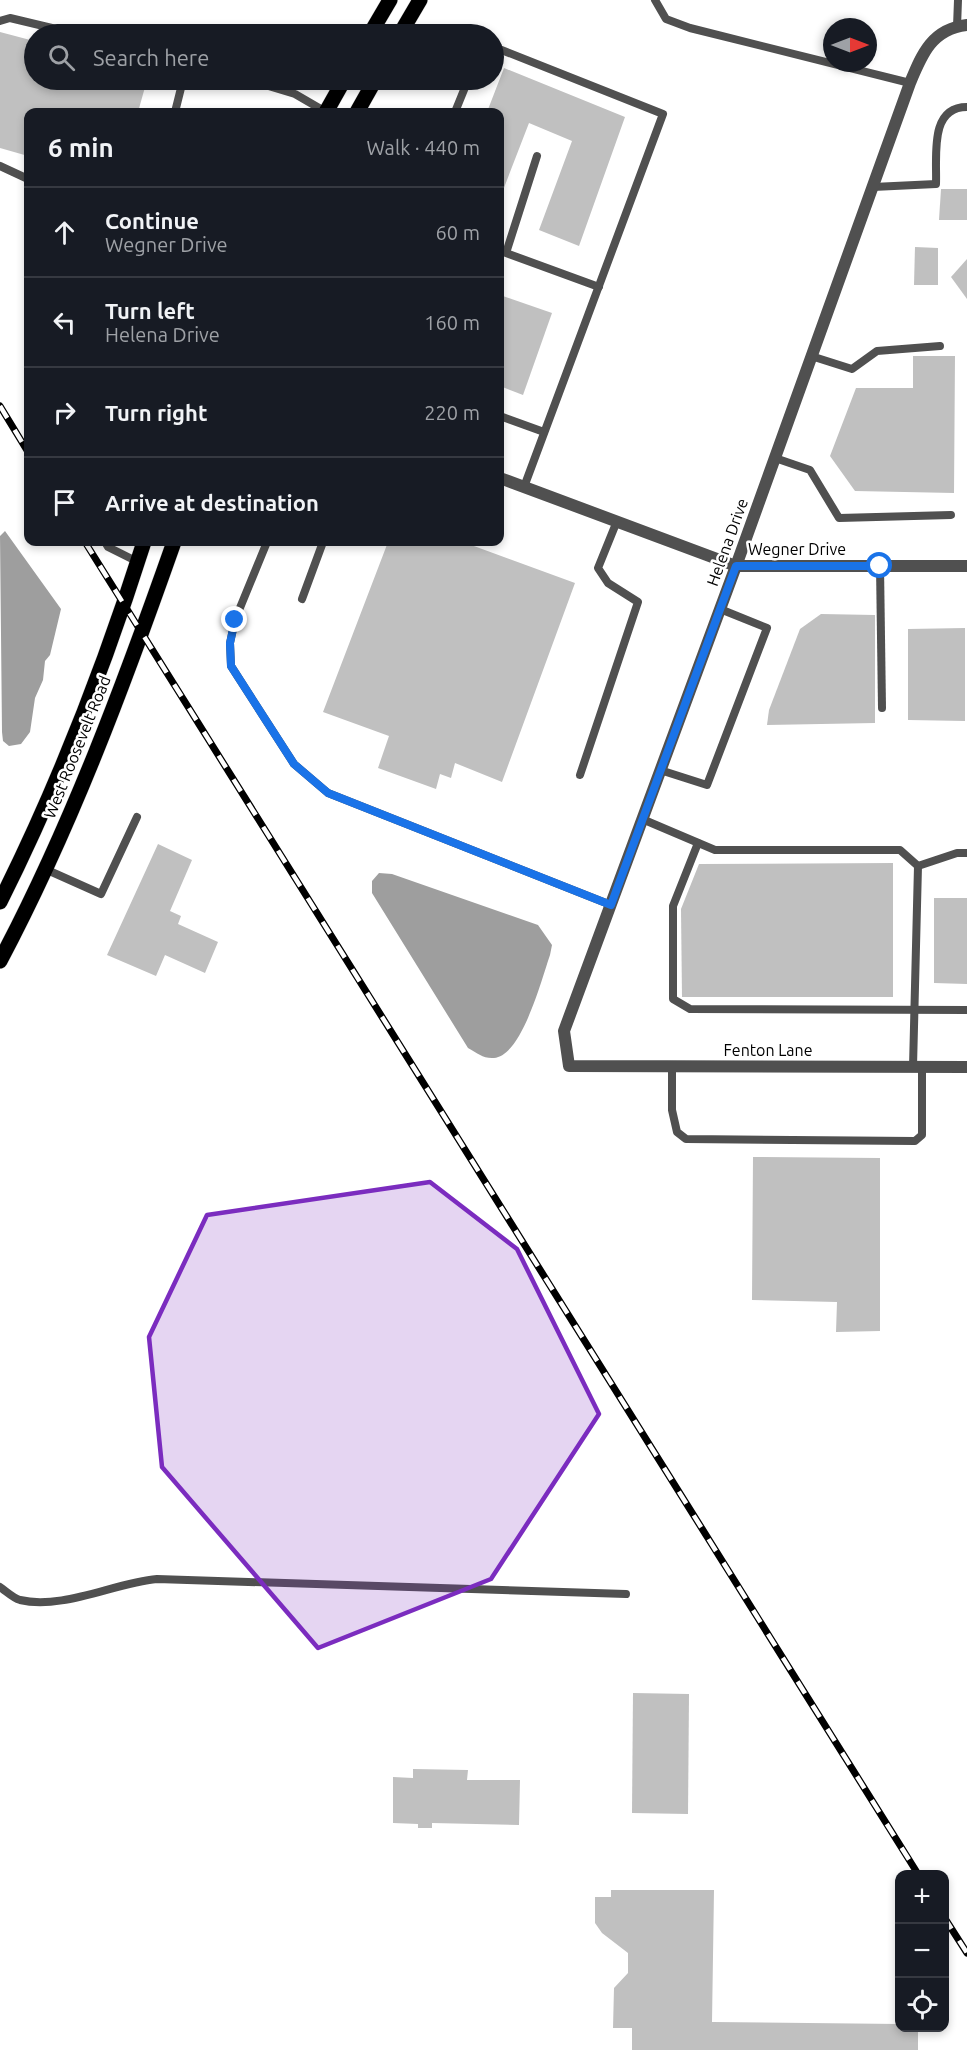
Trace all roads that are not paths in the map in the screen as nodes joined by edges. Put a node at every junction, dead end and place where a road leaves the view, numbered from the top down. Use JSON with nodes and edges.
{"nodes":[{"id":1,"x":390,"y":0,"type":"edge"},
{"id":2,"x":420,"y":0,"type":"edge"},
{"id":3,"x":654,"y":0,"type":"edge"},
{"id":4,"x":958,"y":0,"type":"edge"},
{"id":5,"x":0,"y":21,"type":"edge"},
{"id":6,"x":35,"y":24,"type":"edge"},
{"id":7,"x":376,"y":24,"type":"edge"},
{"id":8,"x":406,"y":24,"type":"edge"},
{"id":9,"x":962,"y":26,"type":"edge"},
{"id":10,"x":504,"y":51,"type":"edge"},
{"id":11,"x":910,"y":83,"type":"junction"},
{"id":12,"x":180,"y":90,"type":"edge"},
{"id":13,"x":282,"y":90,"type":"edge"},
{"id":14,"x":338,"y":90,"type":"edge"},
{"id":15,"x":369,"y":90,"type":"edge"},
{"id":16,"x":464,"y":90,"type":"edge"},
{"id":17,"x":967,"y":107,"type":"edge"},
{"id":18,"x":176,"y":108,"type":"edge"},
{"id":19,"x":319,"y":108,"type":"edge"},
{"id":20,"x":328,"y":108,"type":"edge"},
{"id":21,"x":359,"y":108,"type":"edge"},
{"id":22,"x":457,"y":108,"type":"edge"},
{"id":23,"x":537,"y":156,"type":"dead end"},
{"id":24,"x":0,"y":166,"type":"edge"},
{"id":25,"x":24,"y":177,"type":"edge"},
{"id":26,"x":873,"y":187,"type":"junction"},
{"id":27,"x":599,"y":286,"type":"junction"},
{"id":28,"x":940,"y":346,"type":"dead end"},
{"id":29,"x":812,"y":356,"type":"junction"},
{"id":30,"x":504,"y":417,"type":"edge"},
{"id":31,"x":544,"y":432,"type":"junction"},
{"id":32,"x":775,"y":458,"type":"junction"},
{"id":33,"x":504,"y":480,"type":"edge"},
{"id":34,"x":524,"y":487,"type":"junction"},
{"id":35,"x":951,"y":515,"type":"dead end"},
{"id":36,"x":617,"y":521,"type":"junction"},
{"id":37,"x":112,"y":546,"type":"edge"},
{"id":38,"x":143,"y":546,"type":"edge"},
{"id":39,"x":173,"y":546,"type":"edge"},
{"id":40,"x":265,"y":546,"type":"edge"},
{"id":41,"x":322,"y":546,"type":"edge"},
{"id":42,"x":138,"y":562,"type":"junction"},
{"id":43,"x":736,"y":566,"type":"junction"},
{"id":44,"x":880,"y":566,"type":"junction"},
{"id":45,"x":967,"y":566,"type":"edge"},
{"id":46,"x":302,"y":599,"type":"dead end"},
{"id":47,"x":720,"y":609,"type":"junction"},
{"id":48,"x":882,"y":708,"type":"dead end"},
{"id":49,"x":660,"y":770,"type":"junction"},
{"id":50,"x":580,"y":775,"type":"dead end"},
{"id":51,"x":137,"y":817,"type":"dead end"},
{"id":52,"x":642,"y":819,"type":"junction"},
{"id":53,"x":698,"y":843,"type":"junction"},
{"id":54,"x":967,"y":853,"type":"edge"},
{"id":55,"x":918,"y":866,"type":"junction"},
{"id":56,"x":45,"y":869,"type":"junction"},
{"id":57,"x":0,"y":902,"type":"edge"},
{"id":58,"x":611,"y":905,"type":"junction"},
{"id":59,"x":0,"y":961,"type":"edge"},
{"id":60,"x":915,"y":1010,"type":"junction"},
{"id":61,"x":967,"y":1010,"type":"edge"},
{"id":62,"x":569,"y":1066,"type":"joint"},
{"id":63,"x":672,"y":1066,"type":"junction"},
{"id":64,"x":917,"y":1067,"type":"junction"},
{"id":65,"x":967,"y":1067,"type":"edge"},
{"id":66,"x":0,"y":1587,"type":"edge"},
{"id":67,"x":626,"y":1594,"type":"dead end"}],
"edges":[{"from":1,"to":7,"type":"main road"},
{"from":2,"to":8,"type":"main road"},
{"from":3,"to":11,"type":"lane"},
{"from":4,"to":9,"type":"lane"},
{"from":5,"to":6,"type":"lane"},
{"from":9,"to":11,"type":"street","name":"Helena Drive"},
{"from":10,"to":27,"type":"lane"},
{"from":11,"to":26,"type":"street","name":"Helena Drive"},
{"from":12,"to":18,"type":"lane"},
{"from":13,"to":19,"type":"lane"},
{"from":14,"to":20,"type":"main road"},
{"from":15,"to":21,"type":"main road"},
{"from":16,"to":22,"type":"lane"},
{"from":17,"to":26,"type":"lane"},
{"from":23,"to":27,"type":"lane"},
{"from":24,"to":25,"type":"lane"},
{"from":26,"to":29,"type":"street","name":"Helena Drive"},
{"from":27,"to":31,"type":"lane"},
{"from":28,"to":29,"type":"lane"},
{"from":29,"to":32,"type":"street","name":"Helena Drive"},
{"from":30,"to":31,"type":"lane"},
{"from":31,"to":34,"type":"lane"},
{"from":32,"to":35,"type":"lane"},
{"from":32,"to":43,"type":"street","name":"Helena Drive"},
{"from":33,"to":34,"type":"street","name":"Wegner Drive"},
{"from":34,"to":36,"type":"street","name":"Wegner Drive"},
{"from":36,"to":43,"type":"street","name":"Wegner Drive"},
{"from":36,"to":50,"type":"lane"},
{"from":37,"to":42,"type":"lane"},
{"from":38,"to":42,"type":"main road","name":"West Roosevelt Road"},
{"from":39,"to":56,"type":"main road","name":"West Roosevelt Road"},
{"from":40,"to":58,"type":"lane"},
{"from":41,"to":46,"type":"lane"},
{"from":42,"to":57,"type":"main road","name":"West Roosevelt Road"},
{"from":43,"to":44,"type":"street","name":"Wegner Drive"},
{"from":43,"to":47,"type":"street","name":"Helena Drive"},
{"from":44,"to":45,"type":"street","name":"Wegner Drive"},
{"from":44,"to":48,"type":"lane"},
{"from":47,"to":49,"type":"street","name":"Helena Drive"},
{"from":47,"to":49,"type":"lane"},
{"from":49,"to":52,"type":"street","name":"Helena Drive"},
{"from":51,"to":56,"type":"lane"},
{"from":52,"to":53,"type":"lane"},
{"from":52,"to":58,"type":"street","name":"Helena Drive"},
{"from":53,"to":55,"type":"lane"},
{"from":53,"to":60,"type":"lane"},
{"from":54,"to":55,"type":"lane"},
{"from":55,"to":60,"type":"lane"},
{"from":56,"to":59,"type":"main road","name":"West Roosevelt Road"},
{"from":58,"to":62,"type":"street","name":"Helena Drive"},
{"from":60,"to":61,"type":"lane"},
{"from":60,"to":64,"type":"lane"},
{"from":62,"to":63,"type":"street","name":"Fenton Lane"},
{"from":63,"to":64,"type":"street","name":"Fenton Lane"},
{"from":63,"to":64,"type":"lane"},
{"from":64,"to":65,"type":"street","name":"Fenton Lane"},
{"from":66,"to":67,"type":"lane"}]}
